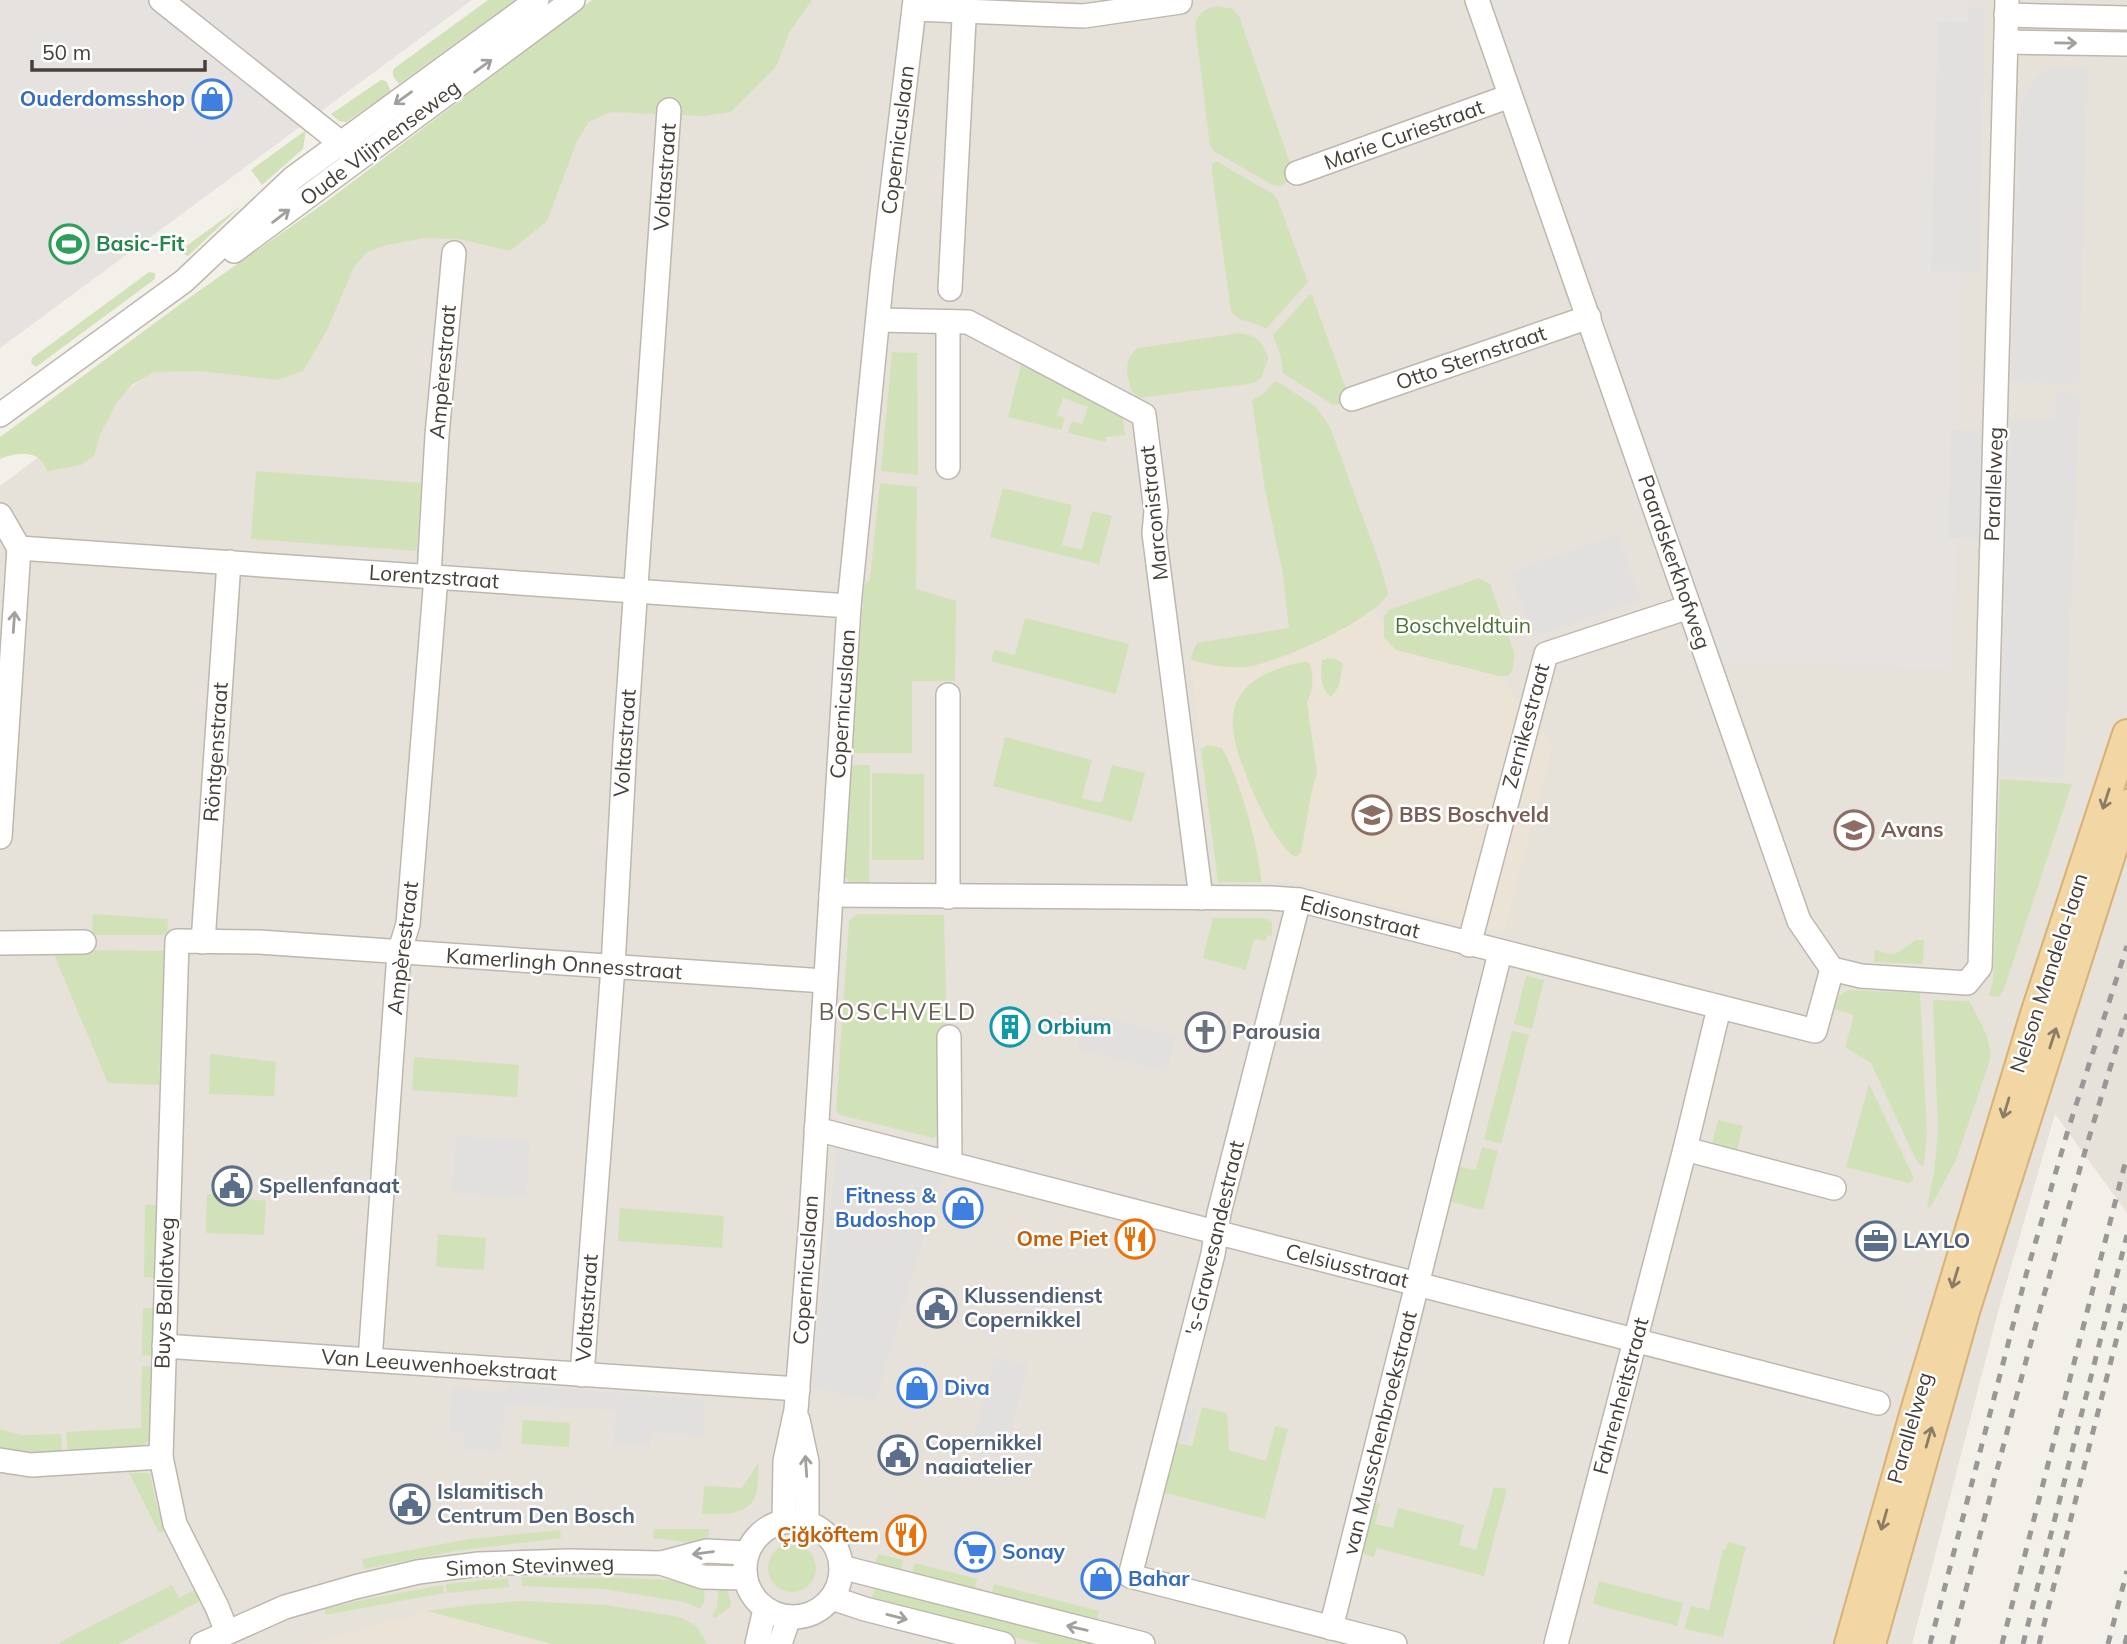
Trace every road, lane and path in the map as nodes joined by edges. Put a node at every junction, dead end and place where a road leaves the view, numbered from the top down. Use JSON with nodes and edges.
{"nodes":[{"id":1,"x":160,"y":0,"type":"edge"},
{"id":2,"x":537,"y":0,"type":"edge"},
{"id":3,"x":573,"y":0,"type":"edge"},
{"id":4,"x":1477,"y":0,"type":"edge"},
{"id":5,"x":1180,"y":2,"type":"edge"},
{"id":6,"x":914,"y":4,"type":"edge"},
{"id":7,"x":965,"y":6,"type":"edge"},
{"id":8,"x":2006,"y":7,"type":"edge"},
{"id":9,"x":2127,"y":18,"type":"edge"},
{"id":10,"x":2006,"y":42,"type":"junction"},
{"id":11,"x":2127,"y":44,"type":"edge"},
{"id":12,"x":1510,"y":96,"type":"junction"},
{"id":13,"x":669,"y":110,"type":"dead end"},
{"id":14,"x":350,"y":151,"type":"junction"},
{"id":15,"x":1297,"y":173,"type":"dead end"},
{"id":16,"x":454,"y":253,"type":"dead end"},
{"id":17,"x":950,"y":289,"type":"dead end"},
{"id":18,"x":1589,"y":317,"type":"junction"},
{"id":19,"x":878,"y":320,"type":"junction"},
{"id":20,"x":948,"y":322,"type":"junction"},
{"id":21,"x":1352,"y":399,"type":"dead end"},
{"id":22,"x":0,"y":415,"type":"edge"},
{"id":23,"x":948,"y":467,"type":"dead end"},
{"id":24,"x":0,"y":515,"type":"edge"},
{"id":25,"x":19,"y":548,"type":"junction"},
{"id":26,"x":229,"y":562,"type":"junction"},
{"id":27,"x":433,"y":576,"type":"junction"},
{"id":28,"x":635,"y":591,"type":"junction"},
{"id":29,"x":849,"y":606,"type":"junction"},
{"id":30,"x":1689,"y":607,"type":"junction"},
{"id":31,"x":948,"y":695,"type":"dead end"},
{"id":32,"x":2127,"y":734,"type":"edge"},
{"id":33,"x":2127,"y":804,"type":"edge"},
{"id":34,"x":0,"y":837,"type":"edge"},
{"id":35,"x":831,"y":895,"type":"junction"},
{"id":36,"x":948,"y":897,"type":"junction"},
{"id":37,"x":1201,"y":898,"type":"junction"},
{"id":38,"x":1299,"y":900,"type":"junction"},
{"id":39,"x":177,"y":941,"type":"joint"},
{"id":40,"x":84,"y":942,"type":"dead end"},
{"id":41,"x":202,"y":942,"type":"junction"},
{"id":42,"x":0,"y":943,"type":"edge"},
{"id":43,"x":1469,"y":945,"type":"junction"},
{"id":44,"x":399,"y":953,"type":"junction"},
{"id":45,"x":1500,"y":953,"type":"junction"},
{"id":46,"x":612,"y":967,"type":"junction"},
{"id":47,"x":1832,"y":969,"type":"junction"},
{"id":48,"x":825,"y":981,"type":"junction"},
{"id":49,"x":1719,"y":1008,"type":"junction"},
{"id":50,"x":949,"y":1037,"type":"dead end"},
{"id":51,"x":816,"y":1129,"type":"junction"},
{"id":52,"x":1685,"y":1149,"type":"junction"},
{"id":53,"x":950,"y":1163,"type":"junction"},
{"id":54,"x":1834,"y":1188,"type":"dead end"},
{"id":55,"x":1984,"y":1216,"type":"junction"},
{"id":56,"x":1216,"y":1232,"type":"junction"},
{"id":57,"x":1418,"y":1284,"type":"junction"},
{"id":58,"x":1635,"y":1340,"type":"junction"},
{"id":59,"x":164,"y":1346,"type":"junction"},
{"id":60,"x":370,"y":1360,"type":"junction"},
{"id":61,"x":582,"y":1375,"type":"junction"},
{"id":62,"x":797,"y":1400,"type":"junction"},
{"id":63,"x":1878,"y":1403,"type":"dead end"},
{"id":64,"x":161,"y":1457,"type":"junction"},
{"id":65,"x":0,"y":1460,"type":"edge"},
{"id":66,"x":784,"y":1521,"type":"junction"},
{"id":67,"x":807,"y":1523,"type":"junction"},
{"id":68,"x":747,"y":1553,"type":"junction"},
{"id":69,"x":661,"y":1563,"type":"junction"},
{"id":70,"x":841,"y":1567,"type":"junction"},
{"id":71,"x":745,"y":1578,"type":"junction"},
{"id":72,"x":832,"y":1598,"type":"junction"},
{"id":73,"x":765,"y":1609,"type":"junction"},
{"id":74,"x":789,"y":1617,"type":"junction"},
{"id":75,"x":1331,"y":1628,"type":"junction"},
{"id":76,"x":227,"y":1632,"type":"junction"},
{"id":77,"x":202,"y":1644,"type":"edge"},
{"id":78,"x":757,"y":1644,"type":"edge"},
{"id":79,"x":780,"y":1644,"type":"edge"},
{"id":80,"x":1003,"y":1644,"type":"edge"},
{"id":81,"x":1143,"y":1644,"type":"edge"},
{"id":82,"x":1395,"y":1644,"type":"edge"},
{"id":83,"x":1556,"y":1644,"type":"edge"},
{"id":84,"x":1849,"y":1644,"type":"edge"},
{"id":85,"x":1871,"y":1644,"type":"edge"}],
"edges":[{"from":1,"to":14,"type":"street"},
{"from":2,"to":14,"type":"street","name":"Oude Vlijmenseweg","one_way":true},
{"from":14,"to":3,"type":"street","name":"Oude Vlijmenseweg","one_way":true},
{"from":4,"to":12,"type":"street","name":"Paardskerkhofweg"},
{"from":5,"to":7,"type":"street"},
{"from":6,"to":7,"type":"street"},
{"from":6,"to":19,"type":"street","name":"Copernicuslaan"},
{"from":7,"to":17,"type":"street"},
{"from":8,"to":9,"type":"street"},
{"from":8,"to":10,"type":"street","name":"Parallelweg"},
{"from":10,"to":11,"type":"street","one_way":true},
{"from":10,"to":47,"type":"street","name":"Parallelweg"},
{"from":12,"to":15,"type":"street","name":"Marie Curiestraat"},
{"from":12,"to":18,"type":"street","name":"Paardskerkhofweg"},
{"from":13,"to":28,"type":"street","name":"Voltastraat"},
{"from":14,"to":22,"type":"street","name":"Oude Vlijmenseweg"},
{"from":16,"to":27,"type":"street","name":"Ampèrestraat"},
{"from":18,"to":21,"type":"street","name":"Otto Sternstraat"},
{"from":18,"to":30,"type":"street","name":"Paardskerkhofweg"},
{"from":19,"to":20,"type":"street","name":"Marconistraat"},
{"from":19,"to":29,"type":"street","name":"Copernicuslaan"},
{"from":20,"to":23,"type":"street"},
{"from":20,"to":37,"type":"street","name":"Marconistraat"},
{"from":24,"to":25,"type":"street"},
{"from":25,"to":26,"type":"street","name":"Lorentzstraat"},
{"from":34,"to":25,"type":"street","one_way":true},
{"from":26,"to":27,"type":"street","name":"Lorentzstraat"},
{"from":26,"to":41,"type":"street","name":"Röntgenstraat"},
{"from":27,"to":28,"type":"street","name":"Lorentzstraat"},
{"from":27,"to":44,"type":"street","name":"Ampèrestraat"},
{"from":28,"to":29,"type":"street","name":"Lorentzstraat"},
{"from":28,"to":46,"type":"street","name":"Voltastraat"},
{"from":29,"to":35,"type":"street","name":"Copernicuslaan"},
{"from":30,"to":43,"type":"street","name":"Zernikestraat"},
{"from":30,"to":47,"type":"street","name":"Paardskerkhofweg"},
{"from":31,"to":36,"type":"street"},
{"from":32,"to":55,"type":"main road","name":"Nelson Mandela-laan","one_way":true},
{"from":55,"to":33,"type":"main road","name":"Nelson Mandela-laan","one_way":true},
{"from":35,"to":36,"type":"street","name":"Edisonstraat"},
{"from":35,"to":48,"type":"street","name":"Copernicuslaan"},
{"from":36,"to":37,"type":"street","name":"Edisonstraat"},
{"from":37,"to":38,"type":"street","name":"Edisonstraat"},
{"from":38,"to":43,"type":"street","name":"Edisonstraat"},
{"from":38,"to":56,"type":"street","name":"'s-Gravesandestraat"},
{"from":39,"to":41,"type":"street","name":"Kamerlingh Onnesstraat"},
{"from":39,"to":59,"type":"street","name":"Buys Ballotweg"},
{"from":40,"to":42,"type":"street"},
{"from":41,"to":44,"type":"street","name":"Kamerlingh Onnesstraat"},
{"from":43,"to":45,"type":"street","name":"Edisonstraat"},
{"from":44,"to":46,"type":"street","name":"Kamerlingh Onnesstraat"},
{"from":44,"to":60,"type":"street","name":"Ampèrestraat"},
{"from":45,"to":49,"type":"street","name":"Edisonstraat"},
{"from":45,"to":57,"type":"street","name":"van Musschenbroekstraat"},
{"from":46,"to":48,"type":"street","name":"Kamerlingh Onnesstraat"},
{"from":46,"to":61,"type":"street","name":"Voltastraat"},
{"from":47,"to":49,"type":"street","name":"Edisonstraat"},
{"from":48,"to":51,"type":"street","name":"Copernicuslaan"},
{"from":49,"to":52,"type":"street","name":"Fahrenheitstraat"},
{"from":50,"to":53,"type":"street"},
{"from":51,"to":53,"type":"street","name":"Celsiusstraat"},
{"from":51,"to":62,"type":"street","name":"Copernicuslaan"},
{"from":52,"to":54,"type":"street"},
{"from":52,"to":58,"type":"street","name":"Fahrenheitstraat"},
{"from":53,"to":56,"type":"street","name":"Celsiusstraat"},
{"from":55,"to":84,"type":"main road","name":"Parallelweg","one_way":true},
{"from":85,"to":55,"type":"main road","name":"Parallelweg","one_way":true},
{"from":56,"to":57,"type":"street","name":"Celsiusstraat"},
{"from":56,"to":75,"type":"street","name":"'s-Gravesandestraat"},
{"from":57,"to":58,"type":"street","name":"Celsiusstraat"},
{"from":57,"to":75,"type":"street","name":"van Musschenbroekstraat"},
{"from":58,"to":63,"type":"street","name":"Celsiusstraat"},
{"from":58,"to":83,"type":"street","name":"Fahrenheitstraat"},
{"from":59,"to":60,"type":"street","name":"Van Leeuwenhoekstraat"},
{"from":59,"to":64,"type":"street","name":"Buys Ballotweg"},
{"from":60,"to":61,"type":"street","name":"Van Leeuwenhoekstraat"},
{"from":61,"to":62,"type":"street","name":"Van Leeuwenhoekstraat"},
{"from":62,"to":66,"type":"street","name":"Copernicuslaan"},
{"from":67,"to":62,"type":"street","name":"Copernicuslaan","one_way":true},
{"from":64,"to":65,"type":"street"},
{"from":64,"to":76,"type":"street","name":"Buys Ballotweg"},
{"from":66,"to":67,"type":"street"},
{"from":66,"to":68,"type":"street"},
{"from":67,"to":70,"type":"street"},
{"from":68,"to":69,"type":"street","name":"Simon Stevinweg","one_way":true},
{"from":68,"to":71,"type":"street"},
{"from":69,"to":71,"type":"street","name":"Simon Stevinweg"},
{"from":69,"to":76,"type":"street","name":"Simon Stevinweg"},
{"from":70,"to":72,"type":"street"},
{"from":81,"to":70,"type":"street","one_way":true},
{"from":71,"to":73,"type":"street"},
{"from":72,"to":74,"type":"street"},
{"from":72,"to":80,"type":"street","one_way":true},
{"from":73,"to":74,"type":"street"},
{"from":73,"to":78,"type":"street"},
{"from":74,"to":79,"type":"street"},
{"from":75,"to":82,"type":"street"},
{"from":76,"to":77,"type":"street","name":"Simon Stevinweg"}]}
